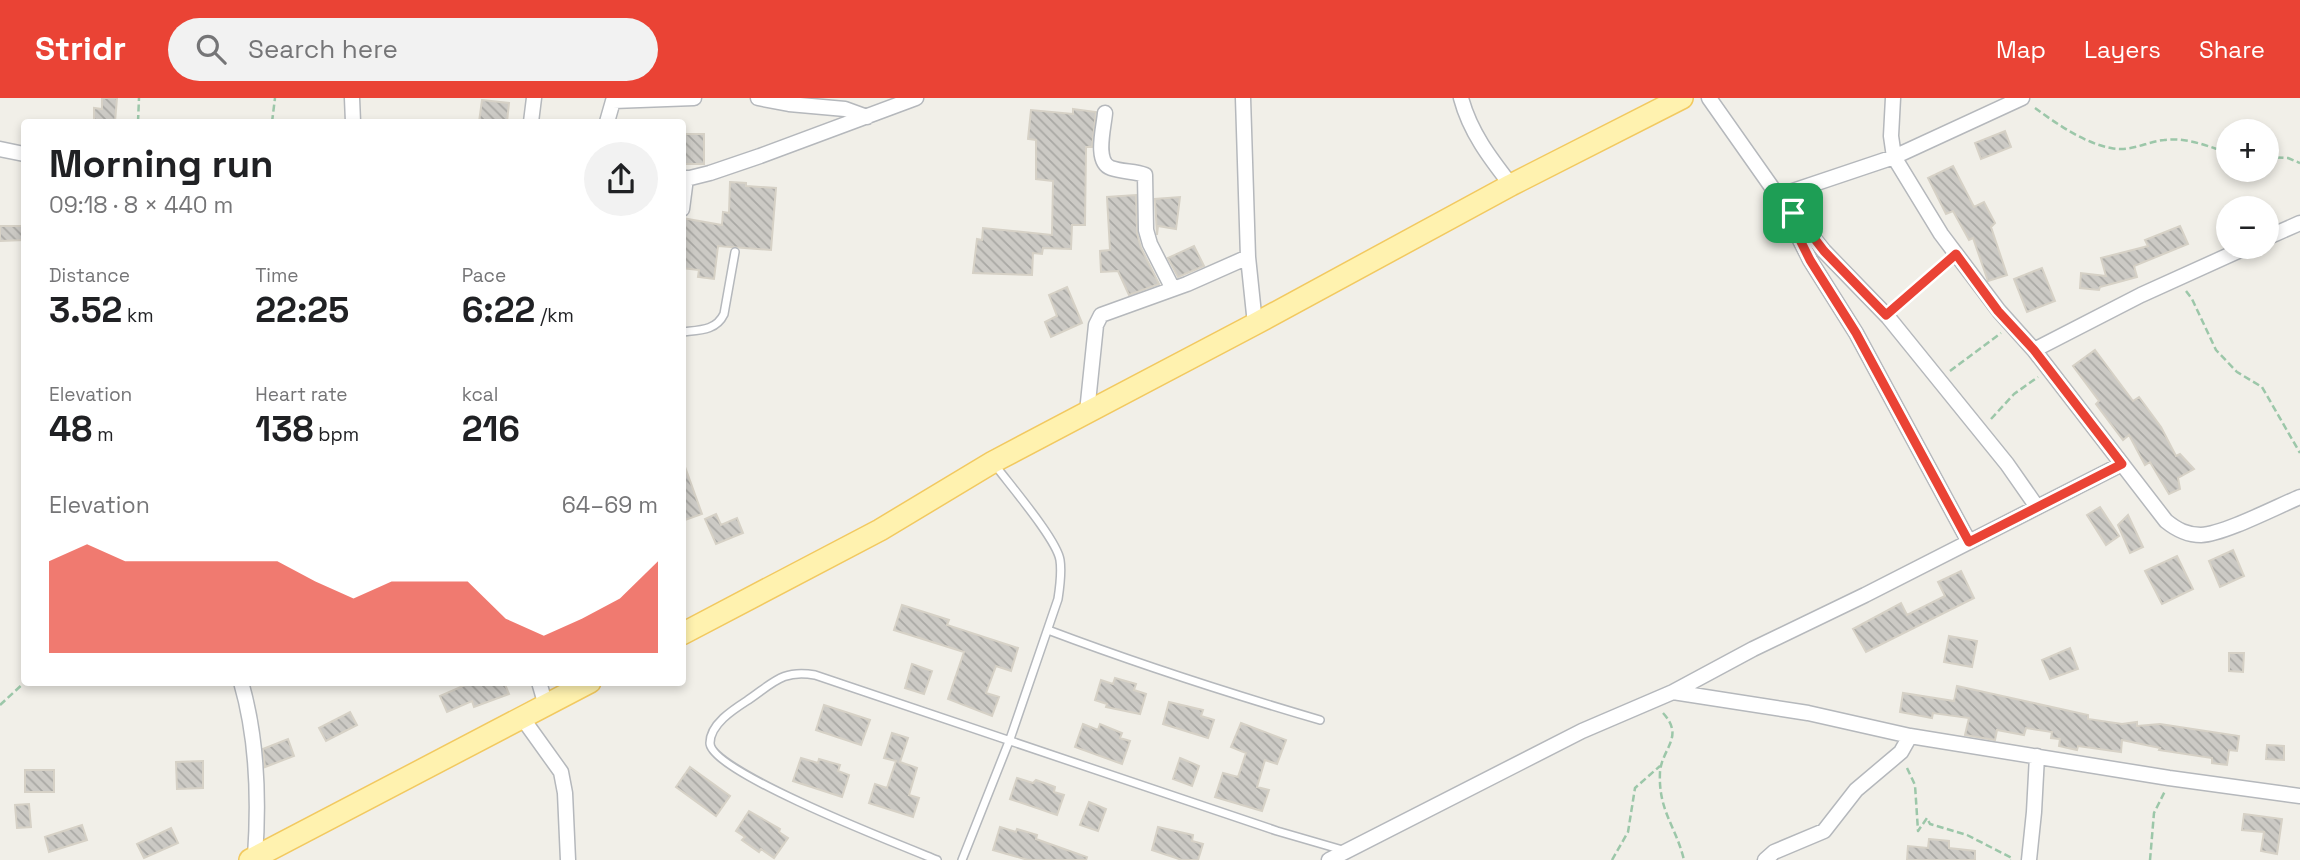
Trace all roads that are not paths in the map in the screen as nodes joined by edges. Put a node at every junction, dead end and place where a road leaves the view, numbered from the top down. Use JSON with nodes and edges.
{"nodes":[{"id":1,"x":352,"y":98,"type":"edge"},
{"id":2,"x":534,"y":98,"type":"edge"},
{"id":3,"x":694,"y":98,"type":"edge"},
{"id":4,"x":758,"y":98,"type":"edge"},
{"id":5,"x":916,"y":98,"type":"edge"},
{"id":6,"x":1243,"y":98,"type":"edge"},
{"id":7,"x":1461,"y":98,"type":"edge"},
{"id":8,"x":1682,"y":98,"type":"edge"},
{"id":9,"x":1709,"y":98,"type":"edge"},
{"id":10,"x":1893,"y":98,"type":"edge"},
{"id":11,"x":2021,"y":98,"type":"edge"},
{"id":12,"x":616,"y":100,"type":"edge"},
{"id":13,"x":1105,"y":113,"type":"dead end"},
{"id":14,"x":867,"y":117,"type":"junction"},
{"id":15,"x":353,"y":119,"type":"edge"},
{"id":16,"x":531,"y":119,"type":"edge"},
{"id":17,"x":608,"y":119,"type":"edge"},
{"id":18,"x":0,"y":149,"type":"edge"},
{"id":19,"x":21,"y":152,"type":"edge"},
{"id":20,"x":1894,"y":157,"type":"junction"},
{"id":21,"x":686,"y":179,"type":"edge"},
{"id":22,"x":1511,"y":185,"type":"junction"},
{"id":23,"x":1779,"y":195,"type":"junction"},
{"id":24,"x":2300,"y":223,"type":"edge"},
{"id":25,"x":2279,"y":232,"type":"edge"},
{"id":26,"x":735,"y":252,"type":"dead end"},
{"id":27,"x":1248,"y":257,"type":"junction"},
{"id":28,"x":2220,"y":259,"type":"edge"},
{"id":29,"x":1173,"y":289,"type":"junction"},
{"id":30,"x":1255,"y":324,"type":"junction"},
{"id":31,"x":686,"y":332,"type":"edge"},
{"id":32,"x":2034,"y":350,"type":"junction"},
{"id":33,"x":1087,"y":412,"type":"junction"},
{"id":34,"x":993,"y":462,"type":"junction"},
{"id":35,"x":2122,"y":464,"type":"junction"},
{"id":36,"x":2300,"y":497,"type":"edge"},
{"id":37,"x":2038,"y":507,"type":"junction"},
{"id":38,"x":1969,"y":542,"type":"junction"},
{"id":39,"x":1048,"y":630,"type":"junction"},
{"id":40,"x":686,"y":632,"type":"edge"},
{"id":41,"x":242,"y":686,"type":"edge"},
{"id":42,"x":580,"y":686,"type":"edge"},
{"id":43,"x":1673,"y":692,"type":"junction"},
{"id":44,"x":557,"y":695,"type":"edge"},
{"id":45,"x":523,"y":719,"type":"junction"},
{"id":46,"x":1320,"y":720,"type":"dead end"},
{"id":47,"x":1910,"y":736,"type":"junction"},
{"id":48,"x":1010,"y":739,"type":"junction"},
{"id":49,"x":2036,"y":756,"type":"junction"},
{"id":50,"x":2300,"y":796,"type":"edge"},
{"id":51,"x":1346,"y":851,"type":"junction"},
{"id":52,"x":253,"y":859,"type":"edge"},
{"id":53,"x":568,"y":860,"type":"edge"},
{"id":54,"x":937,"y":860,"type":"edge"},
{"id":55,"x":962,"y":860,"type":"edge"},
{"id":56,"x":1329,"y":860,"type":"edge"},
{"id":57,"x":1765,"y":860,"type":"edge"},
{"id":58,"x":2029,"y":860,"type":"edge"}],
"edges":[{"from":1,"to":15,"type":"street"},
{"from":2,"to":16,"type":"street"},
{"from":3,"to":12,"type":"street"},
{"from":4,"to":14,"type":"street"},
{"from":5,"to":14,"type":"street"},
{"from":6,"to":27,"type":"street"},
{"from":7,"to":22,"type":"street"},
{"from":8,"to":22,"type":"main road"},
{"from":9,"to":23,"type":"street"},
{"from":10,"to":20,"type":"street"},
{"from":11,"to":20,"type":"street"},
{"from":12,"to":17,"type":"street"},
{"from":13,"to":29,"type":"street"},
{"from":14,"to":21,"type":"street"},
{"from":18,"to":19,"type":"street"},
{"from":20,"to":23,"type":"street"},
{"from":20,"to":32,"type":"street"},
{"from":22,"to":30,"type":"main road"},
{"from":23,"to":37,"type":"street"},
{"from":23,"to":38,"type":"street"},
{"from":24,"to":25,"type":"street"},
{"from":26,"to":31,"type":"lane"},
{"from":27,"to":29,"type":"street"},
{"from":27,"to":30,"type":"street"},
{"from":28,"to":32,"type":"street"},
{"from":29,"to":33,"type":"street"},
{"from":30,"to":33,"type":"main road"},
{"from":32,"to":35,"type":"street"},
{"from":33,"to":34,"type":"main road"},
{"from":34,"to":39,"type":"lane"},
{"from":34,"to":40,"type":"main road"},
{"from":35,"to":36,"type":"street"},
{"from":35,"to":37,"type":"street"},
{"from":37,"to":38,"type":"street"},
{"from":38,"to":43,"type":"street"},
{"from":39,"to":46,"type":"lane"},
{"from":39,"to":48,"type":"lane"},
{"from":41,"to":52,"type":"street"},
{"from":42,"to":44,"type":"main road"},
{"from":43,"to":47,"type":"street"},
{"from":43,"to":51,"type":"street"},
{"from":44,"to":45,"type":"main road"},
{"from":45,"to":52,"type":"main road"},
{"from":45,"to":53,"type":"street"},
{"from":47,"to":49,"type":"street"},
{"from":47,"to":57,"type":"street"},
{"from":48,"to":51,"type":"lane"},
{"from":48,"to":54,"type":"lane"},
{"from":48,"to":55,"type":"lane"},
{"from":49,"to":50,"type":"street"},
{"from":49,"to":58,"type":"street"},
{"from":51,"to":56,"type":"street"}]}
